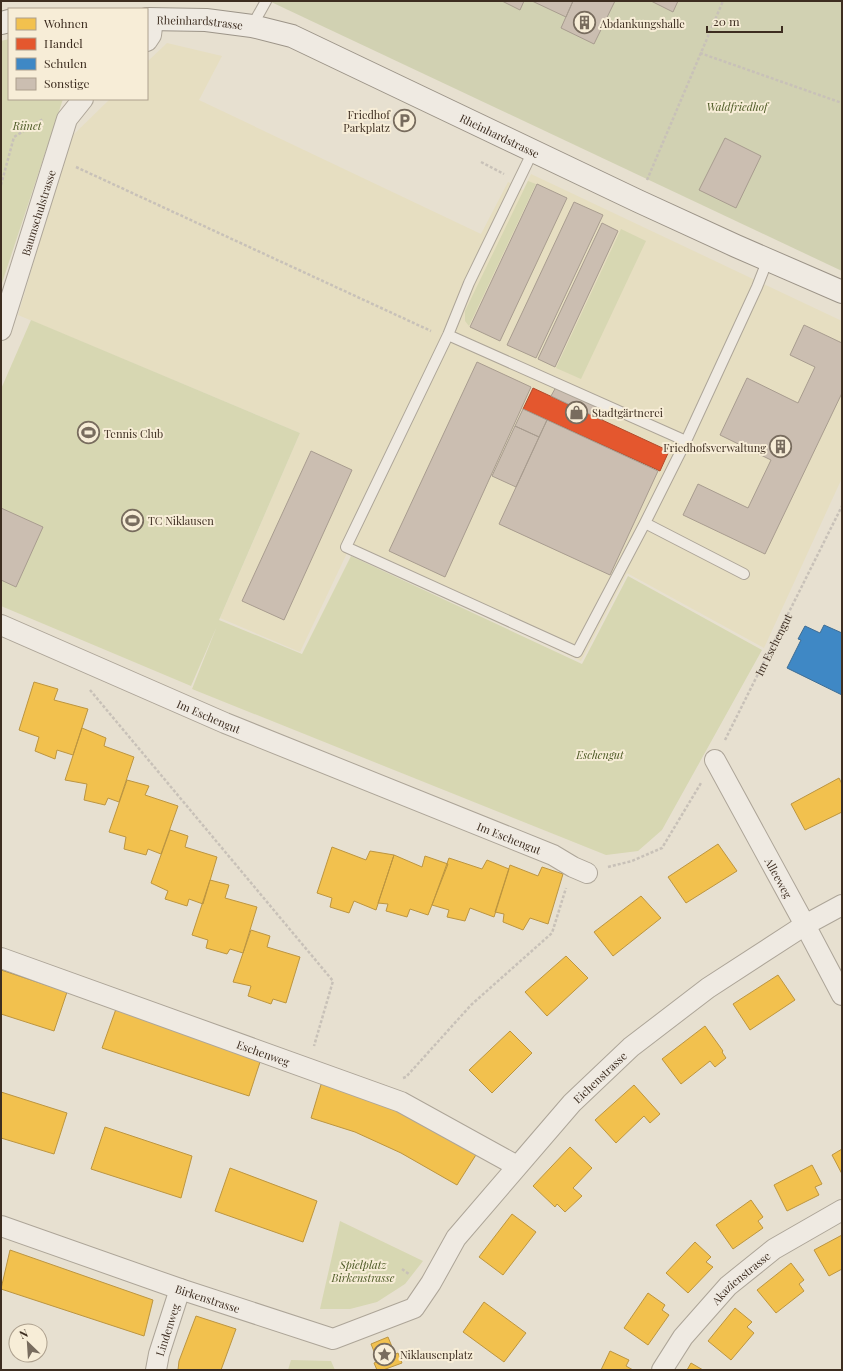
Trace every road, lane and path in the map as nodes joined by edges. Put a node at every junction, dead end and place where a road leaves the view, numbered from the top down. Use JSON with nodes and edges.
{"nodes":[{"id":1,"x":266,"y":1,"type":"edge"},
{"id":2,"x":723,"y":1,"type":"edge"},
{"id":3,"x":150,"y":19,"type":"edge"},
{"id":4,"x":252,"y":26,"type":"junction"},
{"id":5,"x":148,"y":39,"type":"edge"},
{"id":6,"x":700,"y":53,"type":"junction"},
{"id":7,"x":82,"y":100,"type":"edge"},
{"id":8,"x":842,"y":103,"type":"edge"},
{"id":9,"x":47,"y":116,"type":"dead end"},
{"id":10,"x":533,"y":151,"type":"junction"},
{"id":11,"x":54,"y":160,"type":"junction"},
{"id":12,"x":481,"y":162,"type":"dead end"},
{"id":13,"x":518,"y":181,"type":"junction"},
{"id":14,"x":1,"y":185,"type":"edge"},
{"id":15,"x":638,"y":201,"type":"junction"},
{"id":16,"x":768,"y":259,"type":"junction"},
{"id":17,"x":842,"y":292,"type":"edge"},
{"id":18,"x":1,"y":330,"type":"edge"},
{"id":19,"x":447,"y":336,"type":"junction"},
{"id":20,"x":686,"y":441,"type":"junction"},
{"id":21,"x":842,"y":506,"type":"edge"},
{"id":22,"x":645,"y":524,"type":"junction"},
{"id":23,"x":744,"y":574,"type":"dead end"},
{"id":24,"x":1,"y":625,"type":"edge"},
{"id":25,"x":86,"y":685,"type":"dead end"},
{"id":26,"x":715,"y":760,"type":"junction"},
{"id":27,"x":580,"y":870,"type":"junction"},
{"id":28,"x":842,"y":905,"type":"edge"},
{"id":29,"x":805,"y":925,"type":"junction"},
{"id":30,"x":1,"y":958,"type":"edge"},
{"id":31,"x":842,"y":995,"type":"edge"},
{"id":32,"x":307,"y":1068,"type":"junction"},
{"id":33,"x":406,"y":1077,"type":"dead end"},
{"id":34,"x":517,"y":1166,"type":"junction"},
{"id":35,"x":842,"y":1210,"type":"edge"},
{"id":36,"x":1,"y":1226,"type":"edge"},
{"id":37,"x":180,"y":1290,"type":"junction"},
{"id":38,"x":414,"y":1308,"type":"joint"},
{"id":39,"x":156,"y":1370,"type":"edge"},
{"id":40,"x":662,"y":1370,"type":"edge"}],
"edges":[{"from":1,"to":4,"type":"lane"},
{"from":2,"to":6,"type":"path"},
{"from":3,"to":4,"type":"street","name":"Rheinhardstrasse"},
{"from":3,"to":5,"type":"street"},
{"from":4,"to":10,"type":"street","name":"Rheinhardstrasse"},
{"from":6,"to":8,"type":"path"},
{"from":6,"to":15,"type":"path"},
{"from":7,"to":11,"type":"street","name":"Baumschulstrasse"},
{"from":9,"to":14,"type":"path"},
{"from":10,"to":13,"type":"lane"},
{"from":10,"to":15,"type":"street","name":"Rheinhardstrasse"},
{"from":11,"to":18,"type":"street","name":"Baumschulstrasse"},
{"from":11,"to":19,"type":"path"},
{"from":12,"to":13,"type":"path"},
{"from":13,"to":19,"type":"lane"},
{"from":15,"to":16,"type":"street","name":"Rheinhardstrasse"},
{"from":16,"to":17,"type":"street","name":"Rheinhardstrasse"},
{"from":16,"to":20,"type":"lane"},
{"from":19,"to":20,"type":"lane"},
{"from":19,"to":22,"type":"lane"},
{"from":20,"to":22,"type":"lane"},
{"from":21,"to":26,"type":"path","name":"Im Eschengut"},
{"from":22,"to":23,"type":"lane"},
{"from":24,"to":27,"type":"street","name":"Im Eschengut"},
{"from":25,"to":32,"type":"path"},
{"from":26,"to":27,"type":"path","name":"Im Eschengut"},
{"from":26,"to":29,"type":"street","name":"Alleeweg"},
{"from":27,"to":33,"type":"path"},
{"from":28,"to":29,"type":"street","name":"Eichenstrasse"},
{"from":29,"to":31,"type":"street","name":"Alleeweg"},
{"from":29,"to":34,"type":"street","name":"Eichenstrasse"},
{"from":30,"to":32,"type":"street","name":"Eschenweg"},
{"from":32,"to":34,"type":"street","name":"Eschenweg"},
{"from":34,"to":38,"type":"street","name":"Eichenstrasse"},
{"from":35,"to":40,"type":"street","name":"Akazienstrasse"},
{"from":36,"to":37,"type":"street","name":"Birkenstrasse"},
{"from":37,"to":38,"type":"street","name":"Birkenstrasse"},
{"from":37,"to":39,"type":"street","name":"Lindenweg"}]}
